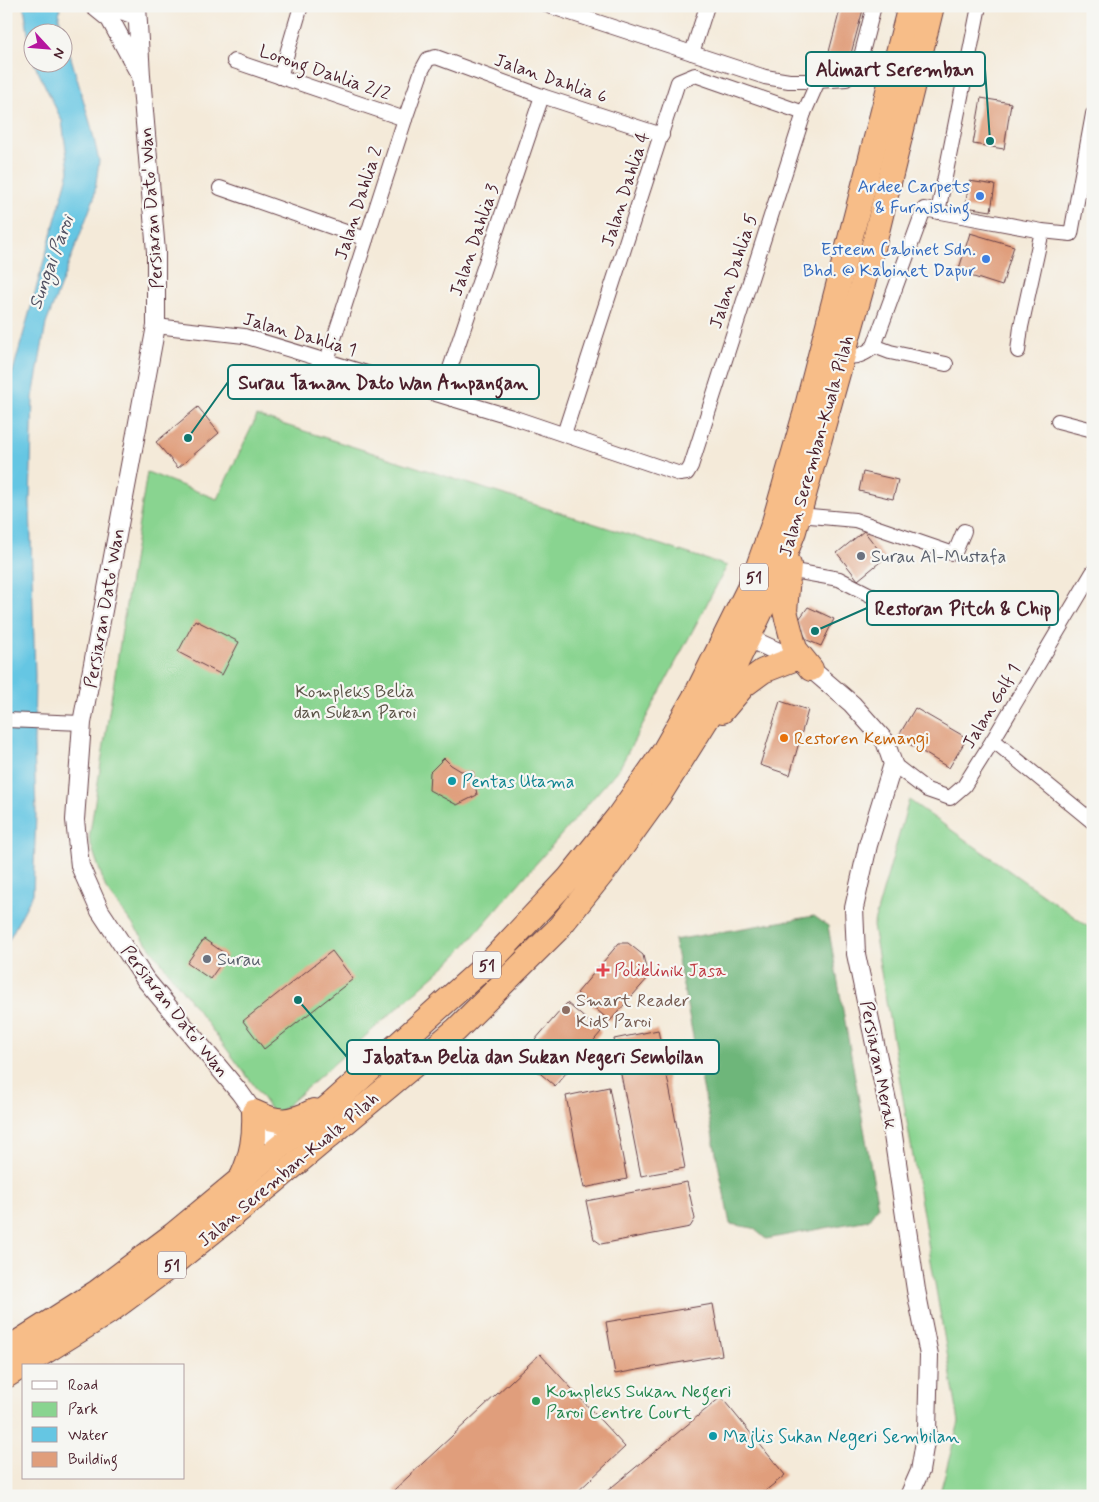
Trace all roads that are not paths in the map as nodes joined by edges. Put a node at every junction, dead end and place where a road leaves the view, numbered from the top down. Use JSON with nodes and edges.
{"nodes":[{"id":1,"x":94,"y":6,"type":"edge"},
{"id":2,"x":104,"y":6,"type":"edge"},
{"id":3,"x":302,"y":6,"type":"edge"},
{"id":4,"x":549,"y":6,"type":"edge"},
{"id":5,"x":707,"y":6,"type":"edge"},
{"id":6,"x":874,"y":6,"type":"edge"},
{"id":7,"x":910,"y":6,"type":"edge"},
{"id":8,"x":932,"y":6,"type":"edge"},
{"id":9,"x":979,"y":6,"type":"edge"},
{"id":10,"x":137,"y":12,"type":"edge"},
{"id":11,"x":585,"y":12,"type":"edge"},
{"id":12,"x":692,"y":53,"type":"junction"},
{"id":13,"x":428,"y":59,"type":"joint"},
{"id":14,"x":234,"y":61,"type":"dead end"},
{"id":15,"x":141,"y":76,"type":"junction"},
{"id":16,"x":280,"y":77,"type":"junction"},
{"id":17,"x":818,"y":81,"type":"junction"},
{"id":18,"x":542,"y":96,"type":"junction"},
{"id":19,"x":804,"y":113,"type":"junction"},
{"id":20,"x":1093,"y":114,"type":"edge"},
{"id":21,"x":405,"y":119,"type":"junction"},
{"id":22,"x":662,"y":135,"type":"junction"},
{"id":23,"x":220,"y":188,"type":"dead end"},
{"id":24,"x":938,"y":212,"type":"junction"},
{"id":25,"x":1042,"y":231,"type":"junction"},
{"id":26,"x":366,"y":240,"type":"junction"},
{"id":27,"x":156,"y":326,"type":"junction"},
{"id":28,"x":874,"y":346,"type":"junction"},
{"id":29,"x":1018,"y":351,"type":"dead end"},
{"id":30,"x":842,"y":357,"type":"junction"},
{"id":31,"x":327,"y":360,"type":"junction"},
{"id":32,"x":946,"y":364,"type":"dead end"},
{"id":33,"x":441,"y":396,"type":"junction"},
{"id":34,"x":828,"y":409,"type":"junction"},
{"id":35,"x":1058,"y":421,"type":"dead end"},
{"id":36,"x":1093,"y":430,"type":"edge"},
{"id":37,"x":564,"y":434,"type":"junction"},
{"id":38,"x":789,"y":469,"type":"junction"},
{"id":39,"x":687,"y":473,"type":"joint"},
{"id":40,"x":796,"y":523,"type":"junction"},
{"id":41,"x":964,"y":531,"type":"dead end"},
{"id":42,"x":788,"y":570,"type":"junction"},
{"id":43,"x":1093,"y":572,"type":"edge"},
{"id":44,"x":890,"y":605,"type":"dead end"},
{"id":45,"x":738,"y":634,"type":"junction"},
{"id":46,"x":802,"y":664,"type":"junction"},
{"id":47,"x":6,"y":720,"type":"edge"},
{"id":48,"x":82,"y":723,"type":"junction"},
{"id":49,"x":993,"y":740,"type":"junction"},
{"id":50,"x":893,"y":764,"type":"junction"},
{"id":51,"x":667,"y":784,"type":"junction"},
{"id":52,"x":1093,"y":822,"type":"edge"},
{"id":53,"x":334,"y":1102,"type":"junction"},
{"id":54,"x":254,"y":1112,"type":"junction"},
{"id":55,"x":279,"y":1148,"type":"junction"},
{"id":56,"x":313,"y":1148,"type":"junction"},
{"id":57,"x":242,"y":1178,"type":"junction"},
{"id":58,"x":6,"y":1350,"type":"edge"},
{"id":59,"x":25,"y":1364,"type":"edge"},
{"id":60,"x":22,"y":1366,"type":"edge"},
{"id":61,"x":6,"y":1376,"type":"edge"},
{"id":62,"x":910,"y":1496,"type":"edge"}],
"edges":[{"from":1,"to":15,"type":"street"},
{"from":2,"to":10,"type":"street"},
{"from":3,"to":16,"type":"street"},
{"from":4,"to":11,"type":"street"},
{"from":5,"to":12,"type":"street"},
{"from":6,"to":17,"type":"street"},
{"from":7,"to":38,"type":"highway","name":"Jalan Seremban-Kuala Pilah","number":"51"},
{"from":8,"to":30,"type":"highway","name":"Jalan Seremban-Kuala Pilah","number":"51"},
{"from":9,"to":24,"type":"street"},
{"from":10,"to":15,"type":"street","name":"Persiaran Dato' Wan"},
{"from":11,"to":12,"type":"street"},
{"from":12,"to":17,"type":"street"},
{"from":13,"to":18,"type":"street","name":"Jalan Dahlia 6"},
{"from":13,"to":21,"type":"street","name":"Jalan Dahlia 2"},
{"from":14,"to":16,"type":"street","name":"Lorong Dahlia 2/2"},
{"from":15,"to":27,"type":"street","name":"Persiaran Dato' Wan"},
{"from":16,"to":21,"type":"street","name":"Lorong Dahlia 2/2"},
{"from":17,"to":19,"type":"street","name":"Jalan Dahlia 5"},
{"from":18,"to":22,"type":"street","name":"Jalan Dahlia 6"},
{"from":18,"to":33,"type":"street","name":"Jalan Dahlia 3"},
{"from":19,"to":22,"type":"street","name":"Jalan Dahlia 4"},
{"from":19,"to":39,"type":"street","name":"Jalan Dahlia 5"},
{"from":20,"to":25,"type":"street"},
{"from":21,"to":26,"type":"street","name":"Jalan Dahlia 2"},
{"from":22,"to":37,"type":"street","name":"Jalan Dahlia 4"},
{"from":23,"to":26,"type":"street"},
{"from":24,"to":25,"type":"street"},
{"from":24,"to":28,"type":"street"},
{"from":25,"to":29,"type":"street"},
{"from":26,"to":31,"type":"street","name":"Jalan Dahlia 2"},
{"from":27,"to":31,"type":"street","name":"Jalan Dahlia 1"},
{"from":27,"to":48,"type":"street","name":"Persiaran Dato' Wan"},
{"from":28,"to":30,"type":"street"},
{"from":28,"to":32,"type":"street"},
{"from":30,"to":34,"type":"highway","name":"Jalan Seremban-Kuala Pilah","number":"51"},
{"from":31,"to":33,"type":"street","name":"Jalan Dahlia 1"},
{"from":33,"to":37,"type":"street","name":"Jalan Dahlia 1"},
{"from":34,"to":38,"type":"highway"},
{"from":34,"to":40,"type":"highway","name":"Jalan Seremban-Kuala Pilah","number":"51"},
{"from":35,"to":36,"type":"street"},
{"from":37,"to":39,"type":"street","name":"Jalan Dahlia 1"},
{"from":38,"to":45,"type":"highway","name":"Jalan Seremban-Kuala Pilah","number":"51"},
{"from":40,"to":41,"type":"street"},
{"from":40,"to":42,"type":"highway"},
{"from":40,"to":45,"type":"highway","name":"Jalan Seremban-Kuala Pilah","number":"51"},
{"from":42,"to":44,"type":"street"},
{"from":42,"to":46,"type":"highway"},
{"from":43,"to":49,"type":"street","name":"Jalan Golf 1"},
{"from":45,"to":46,"type":"street"},
{"from":45,"to":51,"type":"highway","name":"Jalan Seremban-Kuala Pilah","number":"51"},
{"from":45,"to":53,"type":"highway","name":"Jalan Seremban-Kuala Pilah","number":"51"},
{"from":46,"to":50,"type":"street"},
{"from":46,"to":51,"type":"highway"},
{"from":47,"to":48,"type":"street"},
{"from":48,"to":54,"type":"street","name":"Persiaran Dato' Wan"},
{"from":49,"to":50,"type":"street","name":"Jalan Golf 1"},
{"from":49,"to":52,"type":"street"},
{"from":50,"to":62,"type":"street","name":"Persiaran Merak"},
{"from":51,"to":56,"type":"highway","name":"Jalan Seremban-Kuala Pilah","number":"51"},
{"from":53,"to":54,"type":"highway"},
{"from":53,"to":55,"type":"highway","name":"Jalan Seremban-Kuala Pilah","number":"51"},
{"from":54,"to":55,"type":"street","name":"Persiaran Dato' Wan"},
{"from":54,"to":57,"type":"highway"},
{"from":55,"to":56,"type":"highway"},
{"from":55,"to":57,"type":"highway","name":"Jalan Seremban-Kuala Pilah","number":"51"},
{"from":56,"to":59,"type":"highway","name":"Jalan Seremban-Kuala Pilah","number":"51"},
{"from":57,"to":58,"type":"highway","name":"Jalan Seremban-Kuala Pilah","number":"51"},
{"from":60,"to":61,"type":"highway","name":"Jalan Seremban-Kuala Pilah","number":"51"}]}
